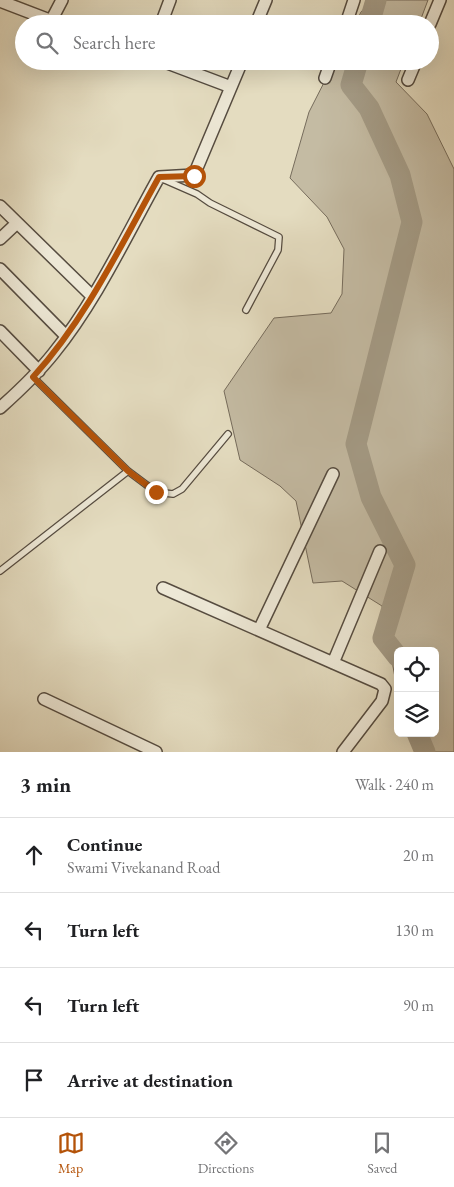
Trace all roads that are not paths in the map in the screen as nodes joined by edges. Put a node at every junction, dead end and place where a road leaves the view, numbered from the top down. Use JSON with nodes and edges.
{"nodes":[{"id":1,"x":62,"y":0,"type":"edge"},
{"id":2,"x":170,"y":0,"type":"edge"},
{"id":3,"x":266,"y":0,"type":"edge"},
{"id":4,"x":354,"y":0,"type":"edge"},
{"id":5,"x":440,"y":0,"type":"edge"},
{"id":6,"x":0,"y":1,"type":"edge"},
{"id":7,"x":37,"y":15,"type":"edge"},
{"id":8,"x":58,"y":15,"type":"edge"},
{"id":9,"x":164,"y":15,"type":"edge"},
{"id":10,"x":260,"y":15,"type":"edge"},
{"id":11,"x":349,"y":15,"type":"edge"},
{"id":12,"x":434,"y":15,"type":"edge"},
{"id":13,"x":186,"y":70,"type":"edge"},
{"id":14,"x":239,"y":70,"type":"edge"},
{"id":15,"x":328,"y":70,"type":"edge"},
{"id":16,"x":412,"y":70,"type":"edge"},
{"id":17,"x":325,"y":78,"type":"dead end"},
{"id":18,"x":408,"y":80,"type":"dead end"},
{"id":19,"x":232,"y":87,"type":"junction"},
{"id":20,"x":159,"y":177,"type":"junction"},
{"id":21,"x":0,"y":206,"type":"edge"},
{"id":22,"x":17,"y":222,"type":"junction"},
{"id":23,"x":0,"y":238,"type":"edge"},
{"id":24,"x":0,"y":269,"type":"edge"},
{"id":25,"x":92,"y":296,"type":"junction"},
{"id":26,"x":246,"y":310,"type":"dead end"},
{"id":27,"x":0,"y":331,"type":"edge"},
{"id":28,"x":66,"y":336,"type":"junction"},
{"id":29,"x":36,"y":374,"type":"junction"},
{"id":30,"x":2,"y":401,"type":"edge"},
{"id":31,"x":228,"y":434,"type":"dead end"},
{"id":32,"x":128,"y":471,"type":"junction"},
{"id":33,"x":333,"y":474,"type":"dead end"},
{"id":34,"x":380,"y":551,"type":"dead end"},
{"id":35,"x":0,"y":571,"type":"edge"},
{"id":36,"x":162,"y":588,"type":"dead end"},
{"id":37,"x":259,"y":630,"type":"junction"},
{"id":38,"x":332,"y":663,"type":"junction"},
{"id":39,"x":44,"y":698,"type":"dead end"},
{"id":40,"x":156,"y":752,"type":"edge"},
{"id":41,"x":343,"y":752,"type":"edge"}],
"edges":[{"from":1,"to":8,"type":"street"},
{"from":2,"to":9,"type":"street"},
{"from":3,"to":10,"type":"street"},
{"from":4,"to":11,"type":"street"},
{"from":5,"to":12,"type":"street"},
{"from":6,"to":7,"type":"street"},
{"from":13,"to":19,"type":"street"},
{"from":14,"to":19,"type":"street"},
{"from":15,"to":17,"type":"street"},
{"from":16,"to":18,"type":"street"},
{"from":19,"to":20,"type":"street"},
{"from":20,"to":25,"type":"street"},
{"from":20,"to":26,"type":"lane"},
{"from":21,"to":22,"type":"street"},
{"from":22,"to":23,"type":"street"},
{"from":22,"to":25,"type":"street"},
{"from":24,"to":28,"type":"street"},
{"from":25,"to":28,"type":"street"},
{"from":27,"to":29,"type":"street"},
{"from":28,"to":29,"type":"street"},
{"from":29,"to":30,"type":"street"},
{"from":29,"to":32,"type":"lane"},
{"from":31,"to":32,"type":"lane"},
{"from":32,"to":35,"type":"lane"},
{"from":33,"to":37,"type":"street"},
{"from":34,"to":38,"type":"street"},
{"from":36,"to":37,"type":"street"},
{"from":37,"to":38,"type":"street"},
{"from":38,"to":41,"type":"street"},
{"from":39,"to":40,"type":"street"}]}
